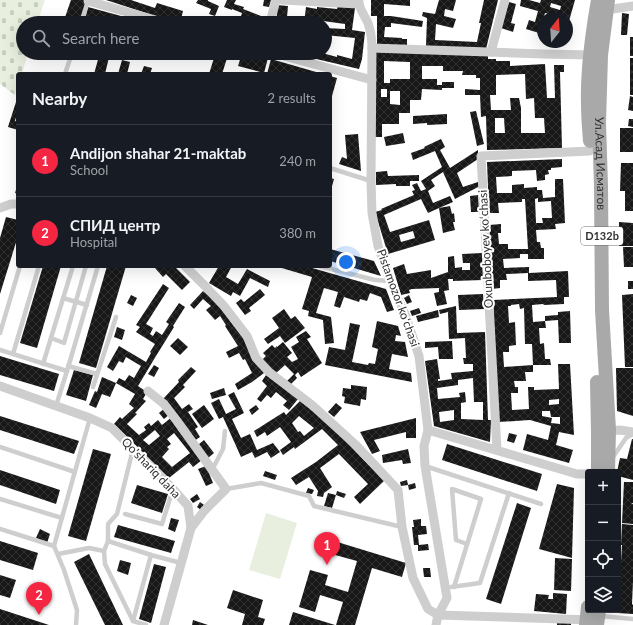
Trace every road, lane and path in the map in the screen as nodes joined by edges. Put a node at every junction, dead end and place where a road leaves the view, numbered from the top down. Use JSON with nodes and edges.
{"nodes":[{"id":1,"x":276,"y":0,"type":"edge"},
{"id":2,"x":282,"y":0,"type":"edge"},
{"id":3,"x":505,"y":0,"type":"edge"},
{"id":4,"x":88,"y":1,"type":"joint"},
{"id":5,"x":359,"y":2,"type":"edge"},
{"id":6,"x":604,"y":3,"type":"edge"},
{"id":7,"x":633,"y":6,"type":"edge"},
{"id":8,"x":83,"y":16,"type":"edge"},
{"id":9,"x":141,"y":16,"type":"edge"},
{"id":10,"x":272,"y":16,"type":"edge"},
{"id":11,"x":372,"y":48,"type":"junction"},
{"id":12,"x":491,"y":52,"type":"junction"},
{"id":13,"x":591,"y":55,"type":"junction"},
{"id":14,"x":70,"y":60,"type":"edge"},
{"id":15,"x":299,"y":60,"type":"edge"},
{"id":16,"x":66,"y":72,"type":"edge"},
{"id":17,"x":372,"y":80,"type":"junction"},
{"id":18,"x":590,"y":151,"type":"junction"},
{"id":19,"x":332,"y":169,"type":"edge"},
{"id":20,"x":370,"y":181,"type":"junction"},
{"id":21,"x":16,"y":204,"type":"edge"},
{"id":22,"x":0,"y":208,"type":"edge"},
{"id":23,"x":19,"y":268,"type":"edge"},
{"id":24,"x":38,"y":268,"type":"edge"},
{"id":25,"x":72,"y":268,"type":"edge"},
{"id":26,"x":85,"y":268,"type":"edge"},
{"id":27,"x":97,"y":268,"type":"edge"},
{"id":28,"x":187,"y":268,"type":"edge"},
{"id":29,"x":327,"y":268,"type":"edge"},
{"id":30,"x":390,"y":281,"type":"junction"},
{"id":31,"x":63,"y":298,"type":"junction"},
{"id":32,"x":75,"y":301,"type":"junction"},
{"id":33,"x":87,"y":305,"type":"junction"},
{"id":34,"x":116,"y":317,"type":"dead end"},
{"id":35,"x":0,"y":333,"type":"edge"},
{"id":36,"x":51,"y":338,"type":"junction"},
{"id":37,"x":0,"y":350,"type":"edge"},
{"id":38,"x":13,"y":354,"type":"junction"},
{"id":39,"x":43,"y":364,"type":"junction"},
{"id":40,"x":67,"y":369,"type":"junction"},
{"id":41,"x":97,"y":374,"type":"junction"},
{"id":42,"x":0,"y":386,"type":"edge"},
{"id":43,"x":93,"y":387,"type":"dead end"},
{"id":44,"x":148,"y":391,"type":"dead end"},
{"id":45,"x":56,"y":406,"type":"junction"},
{"id":46,"x":90,"y":418,"type":"junction"},
{"id":47,"x":428,"y":430,"type":"junction"},
{"id":48,"x":603,"y":431,"type":"junction"},
{"id":49,"x":225,"y":432,"type":"dead end"},
{"id":50,"x":633,"y":433,"type":"edge"},
{"id":51,"x":0,"y":447,"type":"edge"},
{"id":52,"x":134,"y":449,"type":"junction"},
{"id":53,"x":496,"y":450,"type":"junction"},
{"id":54,"x":425,"y":466,"type":"junction"},
{"id":55,"x":608,"y":467,"type":"edge"},
{"id":56,"x":598,"y":469,"type":"edge"},
{"id":57,"x":212,"y":470,"type":"junction"},
{"id":58,"x":75,"y":472,"type":"junction"},
{"id":59,"x":585,"y":474,"type":"edge"},
{"id":60,"x":173,"y":489,"type":"junction"},
{"id":61,"x":226,"y":489,"type":"junction"},
{"id":62,"x":509,"y":493,"type":"junction"},
{"id":63,"x":0,"y":499,"type":"edge"},
{"id":64,"x":541,"y":504,"type":"dead end"},
{"id":65,"x":125,"y":514,"type":"dead end"},
{"id":66,"x":62,"y":518,"type":"junction"},
{"id":67,"x":402,"y":527,"type":"junction"},
{"id":68,"x":191,"y":528,"type":"junction"},
{"id":69,"x":0,"y":529,"type":"edge"},
{"id":70,"x":108,"y":541,"type":"junction"},
{"id":71,"x":467,"y":544,"type":"junction"},
{"id":72,"x":54,"y":546,"type":"junction"},
{"id":73,"x":104,"y":551,"type":"junction"},
{"id":74,"x":58,"y":554,"type":"junction"},
{"id":75,"x":151,"y":555,"type":"junction"},
{"id":76,"x":181,"y":563,"type":"junction"},
{"id":77,"x":450,"y":587,"type":"junction"},
{"id":78,"x":438,"y":615,"type":"junction"},
{"id":79,"x":593,"y":618,"type":"edge"},
{"id":80,"x":633,"y":619,"type":"edge"},
{"id":81,"x":133,"y":621,"type":"junction"},
{"id":82,"x":76,"y":625,"type":"edge"},
{"id":83,"x":146,"y":625,"type":"edge"},
{"id":84,"x":164,"y":625,"type":"edge"},
{"id":85,"x":436,"y":625,"type":"edge"}],
"edges":[{"from":1,"to":10,"type":"street"},
{"from":2,"to":5,"type":"street"},
{"from":3,"to":12,"type":"street"},
{"from":4,"to":8,"type":"lane"},
{"from":4,"to":9,"type":"street"},
{"from":5,"to":11,"type":"street","name":"Pistamozor koʻchasi"},
{"from":6,"to":7,"type":"street"},
{"from":6,"to":13,"type":"main road","name":"Ул.Асад Исматов","number":"D132b"},
{"from":6,"to":48,"type":"main road","name":"Ул.Асад Исматов","number":"D132b"},
{"from":11,"to":12,"type":"street"},
{"from":11,"to":17,"type":"street","name":"Pistamozor koʻchasi"},
{"from":12,"to":13,"type":"street"},
{"from":13,"to":18,"type":"main road","name":"Ул.Асад Исматов","number":"D132b"},
{"from":14,"to":16,"type":"lane"},
{"from":15,"to":17,"type":"street"},
{"from":17,"to":20,"type":"street","name":"Pistamozor koʻchasi"},
{"from":18,"to":48,"type":"main road","name":"Ул.Асад Исматов","number":"D132b"},
{"from":18,"to":53,"type":"street","name":"Oxunboboyev koʻchasi"},
{"from":19,"to":20,"type":"lane"},
{"from":20,"to":30,"type":"street","name":"Pistamozor koʻchasi"},
{"from":21,"to":22,"type":"street"},
{"from":23,"to":35,"type":"lane"},
{"from":24,"to":38,"type":"lane"},
{"from":25,"to":31,"type":"lane"},
{"from":26,"to":32,"type":"lane"},
{"from":27,"to":33,"type":"lane"},
{"from":28,"to":67,"type":"street"},
{"from":29,"to":30,"type":"lane"},
{"from":30,"to":47,"type":"street","name":"Pistamozor koʻchasi"},
{"from":31,"to":32,"type":"lane"},
{"from":31,"to":36,"type":"lane"},
{"from":32,"to":33,"type":"lane"},
{"from":32,"to":36,"type":"lane"},
{"from":33,"to":40,"type":"lane"},
{"from":34,"to":41,"type":"lane"},
{"from":36,"to":39,"type":"lane"},
{"from":37,"to":38,"type":"lane"},
{"from":38,"to":39,"type":"lane"},
{"from":39,"to":40,"type":"lane"},
{"from":40,"to":41,"type":"lane"},
{"from":40,"to":45,"type":"lane"},
{"from":41,"to":43,"type":"lane"},
{"from":42,"to":45,"type":"street","name":"Qo'shariq daha"},
{"from":44,"to":57,"type":"street"},
{"from":45,"to":46,"type":"street","name":"Qo'shariq daha"},
{"from":46,"to":52,"type":"street","name":"Qo'shariq daha"},
{"from":46,"to":58,"type":"lane"},
{"from":47,"to":53,"type":"street"},
{"from":47,"to":54,"type":"street","name":"Pistamozor koʻchasi"},
{"from":48,"to":50,"type":"street"},
{"from":48,"to":55,"type":"main road","name":"Ул.Асад Исматов","number":"D132b"},
{"from":48,"to":56,"type":"main road","name":"Ул.Асад Исматов","number":"D132b"},
{"from":49,"to":57,"type":"lane"},
{"from":50,"to":55,"type":"lane"},
{"from":51,"to":58,"type":"lane"},
{"from":52,"to":60,"type":"street","name":"Qo'shariq daha"},
{"from":52,"to":70,"type":"lane"},
{"from":53,"to":59,"type":"street"},
{"from":54,"to":62,"type":"lane"},
{"from":54,"to":77,"type":"street","name":"Pistamozor koʻchasi"},
{"from":57,"to":61,"type":"street"},
{"from":58,"to":66,"type":"lane"},
{"from":60,"to":65,"type":"lane"},
{"from":60,"to":68,"type":"street","name":"Qo'shariq daha"},
{"from":61,"to":67,"type":"lane"},
{"from":61,"to":68,"type":"street"},
{"from":62,"to":64,"type":"lane"},
{"from":62,"to":77,"type":"lane"},
{"from":63,"to":66,"type":"lane"},
{"from":66,"to":72,"type":"lane"},
{"from":67,"to":78,"type":"street"},
{"from":68,"to":76,"type":"street","name":"Qo'shariq daha"},
{"from":69,"to":72,"type":"lane"},
{"from":70,"to":73,"type":"lane"},
{"from":70,"to":75,"type":"lane"},
{"from":71,"to":71,"type":"lane"},
{"from":71,"to":77,"type":"lane"},
{"from":72,"to":74,"type":"lane"},
{"from":73,"to":74,"type":"lane"},
{"from":73,"to":81,"type":"lane"},
{"from":74,"to":82,"type":"lane"},
{"from":75,"to":76,"type":"lane"},
{"from":75,"to":81,"type":"lane"},
{"from":76,"to":84,"type":"street","name":"Qo'shariq daha"},
{"from":77,"to":78,"type":"street","name":"Pistamozor koʻchasi"},
{"from":78,"to":79,"type":"street"},
{"from":78,"to":85,"type":"street","name":"Pistamozor koʻchasi"},
{"from":79,"to":80,"type":"lane"},
{"from":81,"to":83,"type":"lane"}]}
